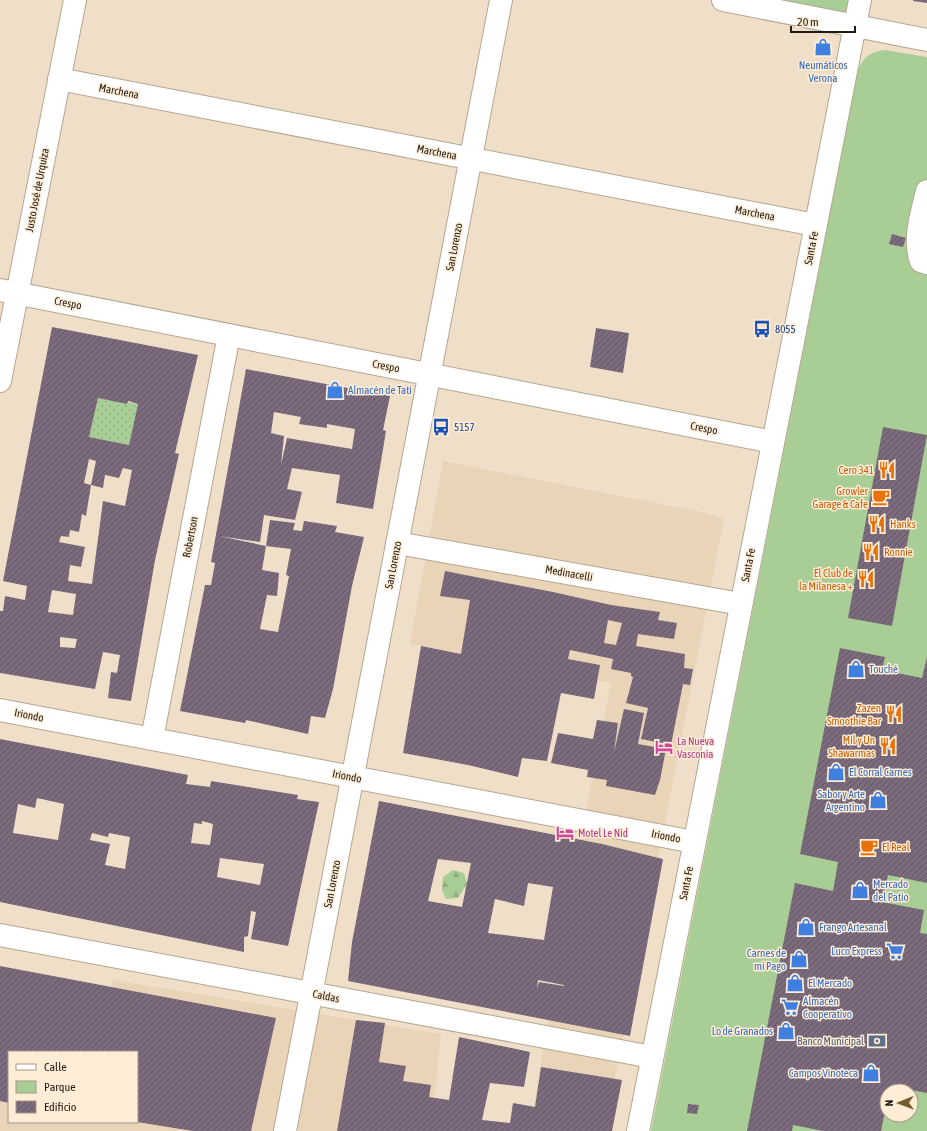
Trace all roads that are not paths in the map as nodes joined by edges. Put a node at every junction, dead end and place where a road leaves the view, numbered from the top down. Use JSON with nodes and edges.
{"nodes":[{"id":1,"x":75,"y":0,"type":"edge"},
{"id":2,"x":502,"y":0,"type":"edge"},
{"id":3,"x":723,"y":0,"type":"edge"},
{"id":4,"x":860,"y":0,"type":"edge"},
{"id":5,"x":854,"y":26,"type":"junction"},
{"id":6,"x":927,"y":40,"type":"edge"},
{"id":7,"x":59,"y":79,"type":"junction"},
{"id":8,"x":471,"y":158,"type":"junction"},
{"id":9,"x":927,"y":191,"type":"edge"},
{"id":10,"x":815,"y":225,"type":"junction"},
{"id":11,"x":927,"y":263,"type":"edge"},
{"id":12,"x":9,"y":291,"type":"edge"},
{"id":13,"x":229,"y":335,"type":"junction"},
{"id":14,"x":430,"y":374,"type":"junction"},
{"id":15,"x":0,"y":380,"type":"edge"},
{"id":16,"x":773,"y":442,"type":"junction"},
{"id":17,"x":397,"y":543,"type":"junction"},
{"id":18,"x":741,"y":604,"type":"junction"},
{"id":19,"x":0,"y":710,"type":"edge"},
{"id":20,"x":152,"y":738,"type":"junction"},
{"id":21,"x":352,"y":777,"type":"junction"},
{"id":22,"x":694,"y":842,"type":"junction"},
{"id":23,"x":0,"y":935,"type":"edge"},
{"id":24,"x":311,"y":993,"type":"junction"},
{"id":25,"x":652,"y":1057,"type":"junction"},
{"id":26,"x":285,"y":1131,"type":"edge"},
{"id":27,"x":638,"y":1131,"type":"edge"}],
"edges":[{"from":1,"to":7,"type":"street","name":"Justo José de Urquiza"},
{"from":2,"to":8,"type":"street","name":"San Lorenzo"},
{"from":3,"to":5,"type":"street"},
{"from":4,"to":5,"type":"street","name":"Santa Fe"},
{"from":5,"to":6,"type":"street"},
{"from":5,"to":10,"type":"street","name":"Santa Fe"},
{"from":7,"to":8,"type":"street","name":"Marchena"},
{"from":7,"to":12,"type":"street","name":"Justo José de Urquiza"},
{"from":8,"to":10,"type":"street","name":"Marchena"},
{"from":8,"to":14,"type":"street","name":"San Lorenzo"},
{"from":9,"to":11,"type":"street"},
{"from":10,"to":16,"type":"street","name":"Santa Fe"},
{"from":12,"to":13,"type":"street","name":"Crespo"},
{"from":12,"to":15,"type":"street","name":"Justo José de Urquiza"},
{"from":13,"to":14,"type":"street","name":"Crespo"},
{"from":13,"to":20,"type":"street","name":"Robertson"},
{"from":14,"to":16,"type":"street","name":"Crespo"},
{"from":14,"to":17,"type":"street","name":"San Lorenzo"},
{"from":16,"to":18,"type":"street","name":"Santa Fe"},
{"from":17,"to":18,"type":"street","name":"Medinacelli"},
{"from":17,"to":21,"type":"street","name":"San Lorenzo"},
{"from":18,"to":22,"type":"street","name":"Santa Fe"},
{"from":19,"to":20,"type":"street","name":"Iriondo"},
{"from":20,"to":21,"type":"street","name":"Iriondo"},
{"from":21,"to":22,"type":"street","name":"Iriondo"},
{"from":21,"to":24,"type":"street","name":"San Lorenzo"},
{"from":22,"to":25,"type":"street","name":"Santa Fe"},
{"from":23,"to":24,"type":"street","name":"Caldas"},
{"from":24,"to":25,"type":"street","name":"Caldas"},
{"from":24,"to":26,"type":"street","name":"San Lorenzo"},
{"from":25,"to":27,"type":"street","name":"Santa Fe"}]}
